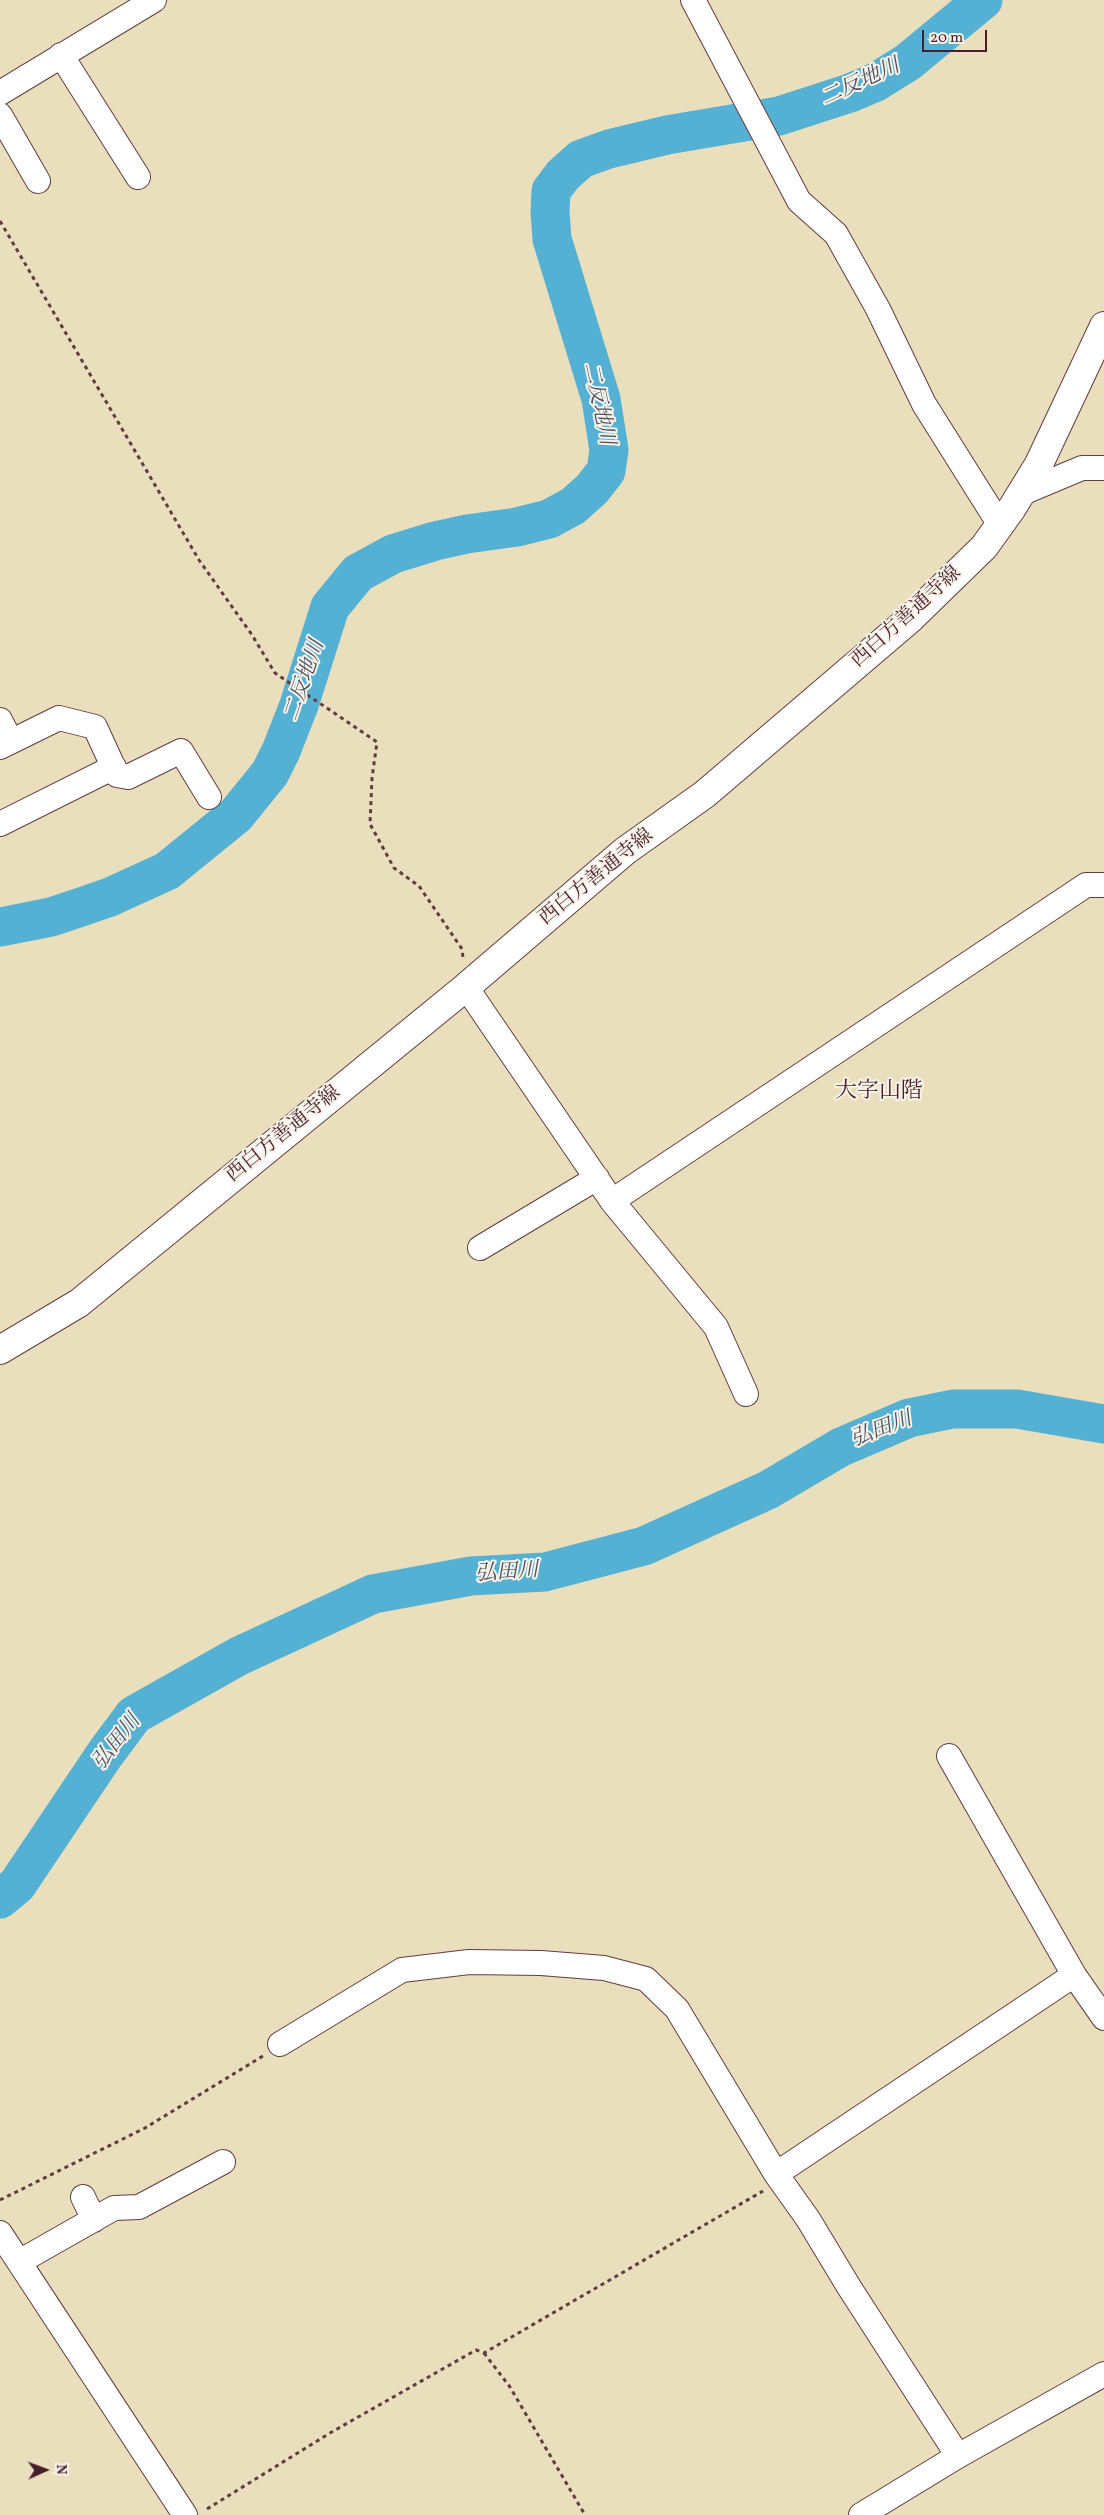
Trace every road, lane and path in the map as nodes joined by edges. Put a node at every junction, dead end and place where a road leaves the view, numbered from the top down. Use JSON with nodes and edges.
{"nodes":[{"id":1,"x":154,"y":0,"type":"edge"},
{"id":2,"x":692,"y":0,"type":"edge"},
{"id":3,"x":61,"y":54,"type":"junction"},
{"id":4,"x":0,"y":93,"type":"edge"},
{"id":5,"x":0,"y":115,"type":"edge"},
{"id":6,"x":138,"y":177,"type":"dead end"},
{"id":7,"x":38,"y":181,"type":"dead end"},
{"id":8,"x":0,"y":220,"type":"edge"},
{"id":9,"x":1104,"y":326,"type":"edge"},
{"id":10,"x":1104,"y":468,"type":"edge"},
{"id":11,"x":1020,"y":494,"type":"junction"},
{"id":12,"x":1000,"y":525,"type":"junction"},
{"id":13,"x":0,"y":720,"type":"edge"},
{"id":14,"x":5,"y":744,"type":"edge"},
{"id":15,"x":114,"y":767,"type":"junction"},
{"id":16,"x":209,"y":797,"type":"dead end"},
{"id":17,"x":0,"y":824,"type":"edge"},
{"id":18,"x":1104,"y":885,"type":"edge"},
{"id":19,"x":466,"y":987,"type":"junction"},
{"id":20,"x":597,"y":1178,"type":"junction"},
{"id":21,"x":612,"y":1201,"type":"junction"},
{"id":22,"x":480,"y":1248,"type":"dead end"},
{"id":23,"x":0,"y":1350,"type":"edge"},
{"id":24,"x":746,"y":1394,"type":"dead end"},
{"id":25,"x":949,"y":1756,"type":"dead end"},
{"id":26,"x":1074,"y":1975,"type":"junction"},
{"id":27,"x":1104,"y":2018,"type":"edge"},
{"id":28,"x":280,"y":2044,"type":"joint"},
{"id":29,"x":223,"y":2162,"type":"dead end"},
{"id":30,"x":778,"y":2178,"type":"junction"},
{"id":31,"x":83,"y":2197,"type":"dead end"},
{"id":32,"x":0,"y":2200,"type":"edge"},
{"id":33,"x":94,"y":2220,"type":"junction"},
{"id":34,"x":0,"y":2233,"type":"edge"},
{"id":35,"x":19,"y":2262,"type":"junction"},
{"id":36,"x":484,"y":2353,"type":"junction"},
{"id":37,"x":1104,"y":2374,"type":"edge"},
{"id":38,"x":958,"y":2456,"type":"junction"},
{"id":39,"x":195,"y":2512,"type":"edge"},
{"id":40,"x":585,"y":2515,"type":"edge"},
{"id":41,"x":861,"y":2515,"type":"edge"}],
"edges":[{"from":1,"to":3,"type":"street"},
{"from":2,"to":12,"type":"street"},
{"from":3,"to":4,"type":"street"},
{"from":3,"to":6,"type":"street"},
{"from":5,"to":7,"type":"street"},
{"from":8,"to":19,"type":"path"},
{"from":9,"to":11,"type":"main road","name":"西白方善通寺線"},
{"from":10,"to":11,"type":"street"},
{"from":11,"to":12,"type":"main road","name":"西白方善通寺線"},
{"from":12,"to":19,"type":"main road","name":"西白方善通寺線"},
{"from":13,"to":14,"type":"street"},
{"from":14,"to":15,"type":"street"},
{"from":15,"to":16,"type":"street"},
{"from":15,"to":17,"type":"street"},
{"from":18,"to":21,"type":"street"},
{"from":19,"to":20,"type":"street"},
{"from":19,"to":23,"type":"main road","name":"西白方善通寺線"},
{"from":20,"to":21,"type":"street"},
{"from":20,"to":22,"type":"street"},
{"from":21,"to":24,"type":"street"},
{"from":25,"to":26,"type":"street"},
{"from":26,"to":27,"type":"street"},
{"from":26,"to":30,"type":"street"},
{"from":28,"to":30,"type":"street"},
{"from":28,"to":32,"type":"path"},
{"from":29,"to":33,"type":"street"},
{"from":30,"to":36,"type":"path"},
{"from":30,"to":38,"type":"street"},
{"from":31,"to":33,"type":"street"},
{"from":33,"to":35,"type":"street"},
{"from":34,"to":35,"type":"street"},
{"from":35,"to":39,"type":"street"},
{"from":36,"to":39,"type":"path"},
{"from":36,"to":40,"type":"path"},
{"from":37,"to":38,"type":"street"},
{"from":38,"to":41,"type":"street"}]}
